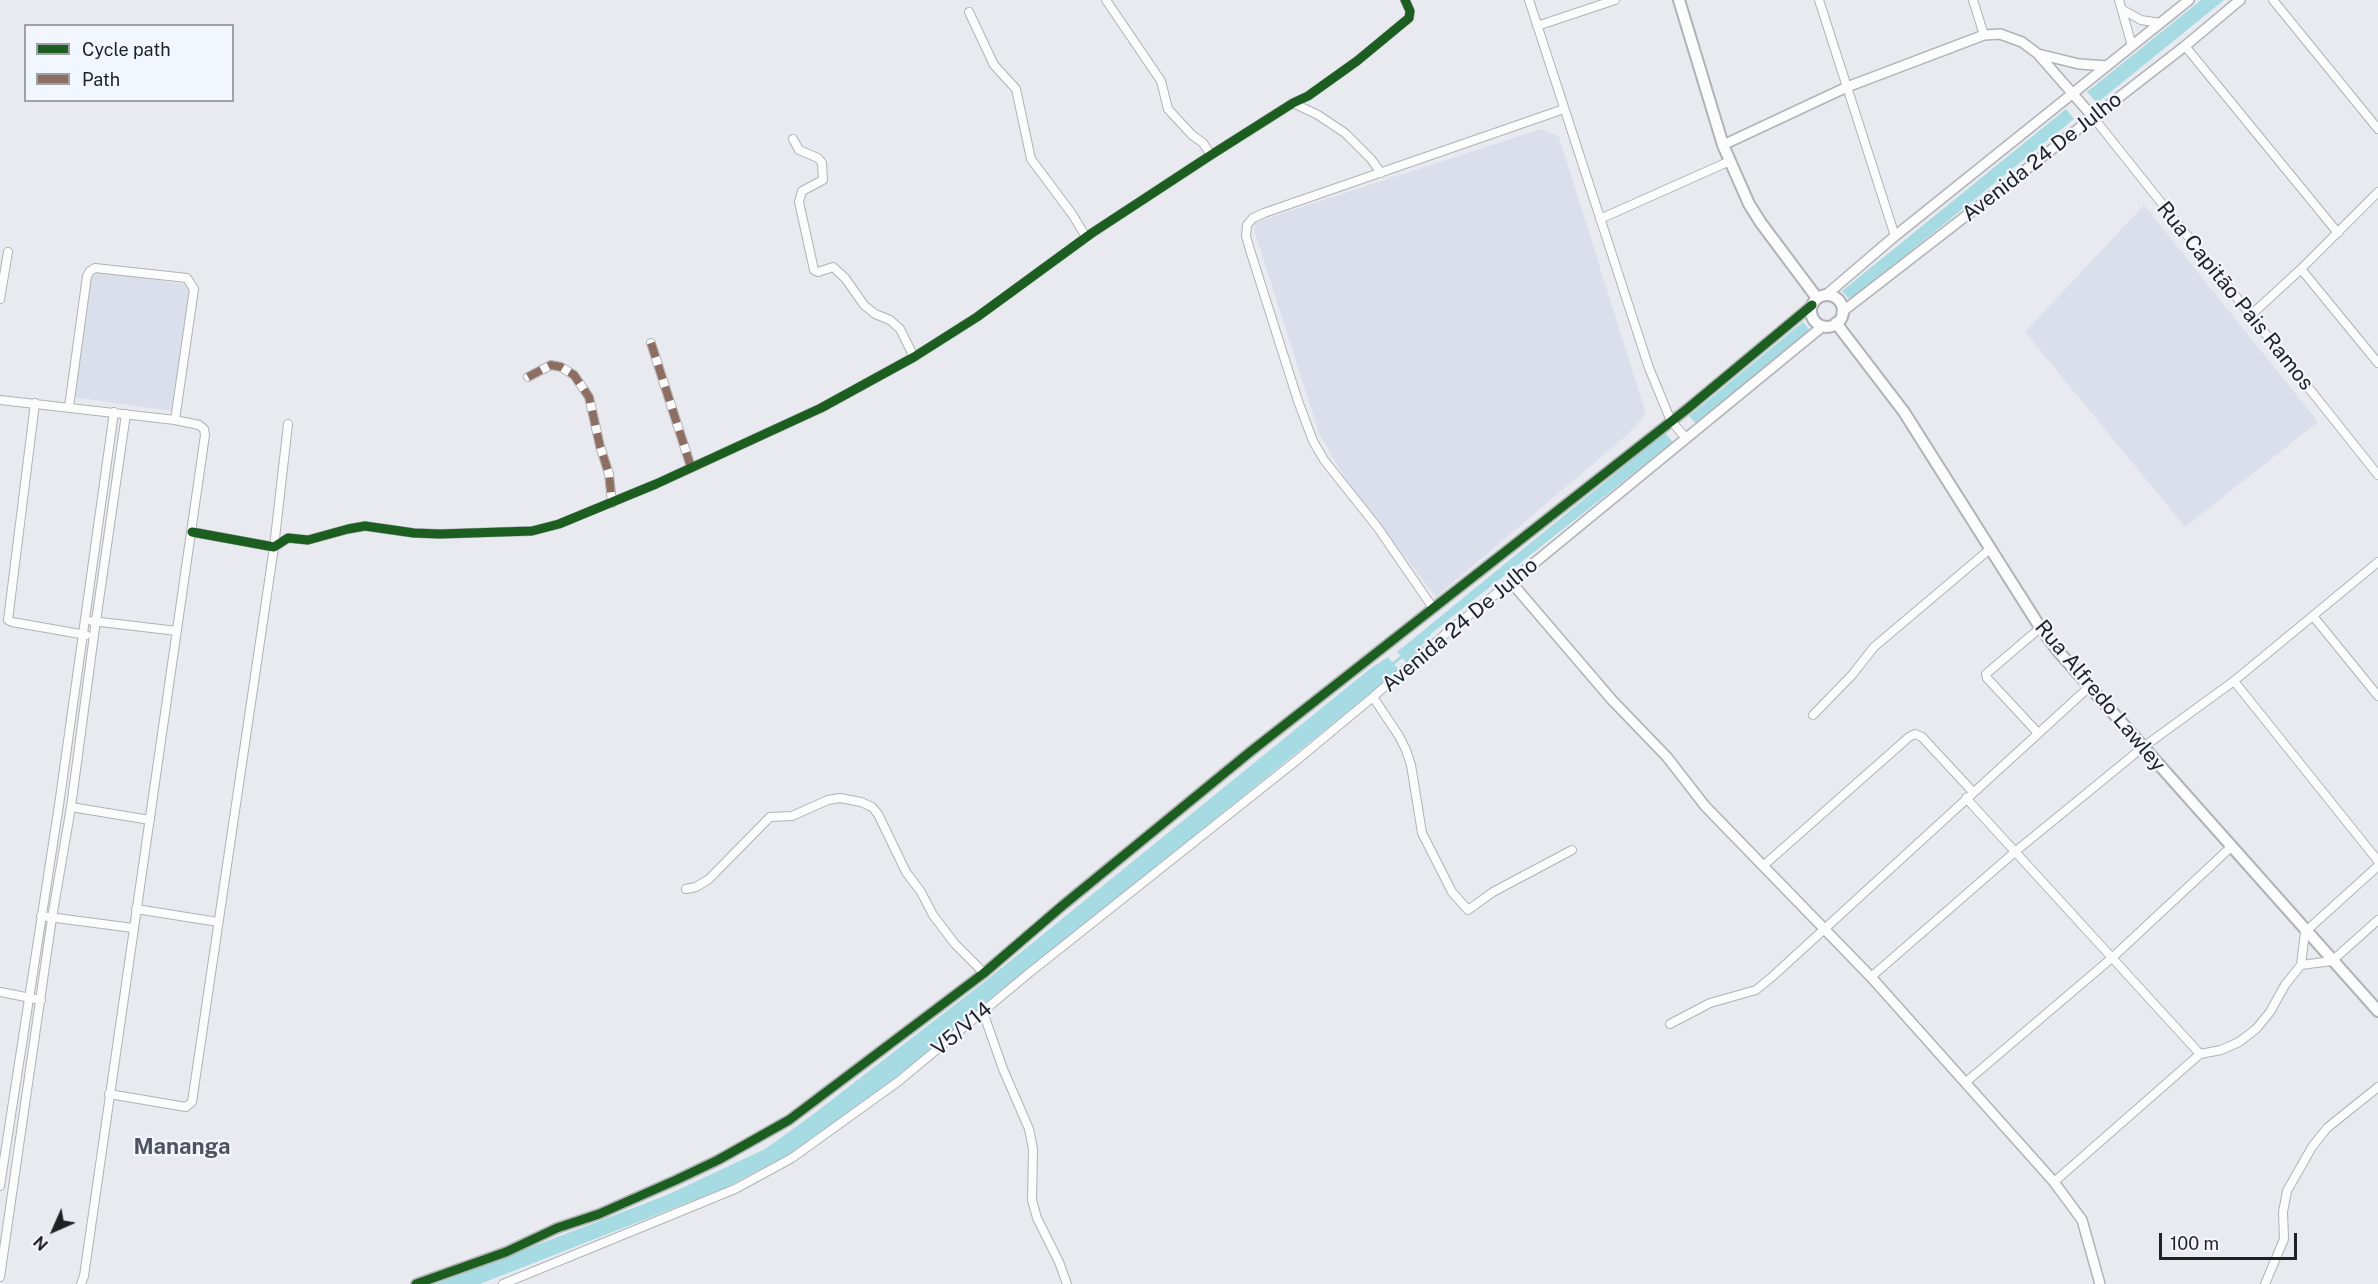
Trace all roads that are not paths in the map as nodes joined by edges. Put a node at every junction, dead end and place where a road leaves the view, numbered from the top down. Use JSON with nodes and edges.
{"nodes":[{"id":1,"x":1106,"y":0,"type":"edge"},
{"id":2,"x":1405,"y":0,"type":"edge"},
{"id":3,"x":1529,"y":0,"type":"edge"},
{"id":4,"x":1615,"y":0,"type":"edge"},
{"id":5,"x":1679,"y":0,"type":"edge"},
{"id":6,"x":1819,"y":0,"type":"edge"},
{"id":7,"x":1972,"y":0,"type":"edge"},
{"id":8,"x":2120,"y":0,"type":"edge"},
{"id":9,"x":2189,"y":0,"type":"edge"},
{"id":10,"x":2240,"y":0,"type":"edge"},
{"id":11,"x":2273,"y":0,"type":"edge"},
{"id":12,"x":2123,"y":10,"type":"junction"},
{"id":13,"x":969,"y":12,"type":"dead end"},
{"id":14,"x":2160,"y":23,"type":"junction"},
{"id":15,"x":1537,"y":26,"type":"junction"},
{"id":16,"x":1984,"y":35,"type":"junction"},
{"id":17,"x":2132,"y":46,"type":"junction"},
{"id":18,"x":2185,"y":46,"type":"junction"},
{"id":19,"x":2038,"y":54,"type":"junction"},
{"id":20,"x":2107,"y":66,"type":"junction"},
{"id":21,"x":1847,"y":87,"type":"junction"},
{"id":22,"x":2072,"y":93,"type":"junction"},
{"id":23,"x":1293,"y":103,"type":"junction"},
{"id":24,"x":1564,"y":109,"type":"junction"},
{"id":25,"x":2093,"y":117,"type":"junction"},
{"id":26,"x":2378,"y":129,"type":"edge"},
{"id":27,"x":793,"y":139,"type":"dead end"},
{"id":28,"x":1723,"y":145,"type":"junction"},
{"id":29,"x":1211,"y":155,"type":"junction"},
{"id":30,"x":1730,"y":161,"type":"junction"},
{"id":31,"x":1381,"y":173,"type":"junction"},
{"id":32,"x":2378,"y":192,"type":"edge"},
{"id":33,"x":1600,"y":219,"type":"junction"},
{"id":34,"x":2338,"y":233,"type":"junction"},
{"id":35,"x":1895,"y":236,"type":"junction"},
{"id":36,"x":1086,"y":237,"type":"junction"},
{"id":37,"x":8,"y":252,"type":"dead end"},
{"id":38,"x":2301,"y":269,"type":"junction"},
{"id":39,"x":0,"y":299,"type":"edge"},
{"id":40,"x":1818,"y":299,"type":"junction"},
{"id":41,"x":1842,"y":312,"type":"junction"},
{"id":42,"x":2252,"y":315,"type":"junction"},
{"id":43,"x":1836,"y":323,"type":"junction"},
{"id":44,"x":1823,"y":326,"type":"junction"},
{"id":45,"x":651,"y":343,"type":"dead end"},
{"id":46,"x":914,"y":357,"type":"junction"},
{"id":47,"x":2378,"y":363,"type":"edge"},
{"id":48,"x":528,"y":377,"type":"dead end"},
{"id":49,"x":0,"y":400,"type":"edge"},
{"id":50,"x":35,"y":403,"type":"junction"},
{"id":51,"x":69,"y":407,"type":"junction"},
{"id":52,"x":114,"y":412,"type":"junction"},
{"id":53,"x":126,"y":414,"type":"junction"},
{"id":54,"x":175,"y":420,"type":"junction"},
{"id":55,"x":1671,"y":421,"type":"junction"},
{"id":56,"x":288,"y":424,"type":"dead end"},
{"id":57,"x":1686,"y":438,"type":"junction"},
{"id":58,"x":691,"y":467,"type":"junction"},
{"id":59,"x":2378,"y":475,"type":"edge"},
{"id":60,"x":612,"y":503,"type":"junction"},
{"id":61,"x":192,"y":532,"type":"junction"},
{"id":62,"x":97,"y":536,"type":"junction"},
{"id":63,"x":109,"y":537,"type":"junction"},
{"id":64,"x":274,"y":547,"type":"junction"},
{"id":65,"x":1990,"y":549,"type":"junction"},
{"id":66,"x":2378,"y":562,"type":"edge"},
{"id":67,"x":1511,"y":582,"type":"junction"},
{"id":68,"x":1433,"y":608,"type":"junction"},
{"id":69,"x":2313,"y":616,"type":"junction"},
{"id":70,"x":85,"y":620,"type":"junction"},
{"id":71,"x":96,"y":621,"type":"junction"},
{"id":72,"x":2040,"y":628,"type":"junction"},
{"id":73,"x":177,"y":631,"type":"junction"},
{"id":74,"x":83,"y":634,"type":"junction"},
{"id":75,"x":94,"y":635,"type":"junction"},
{"id":76,"x":2234,"y":681,"type":"junction"},
{"id":77,"x":2088,"y":688,"type":"junction"},
{"id":78,"x":2378,"y":696,"type":"edge"},
{"id":79,"x":1373,"y":697,"type":"junction"},
{"id":80,"x":72,"y":713,"type":"junction"},
{"id":81,"x":83,"y":714,"type":"junction"},
{"id":82,"x":1813,"y":715,"type":"dead end"},
{"id":83,"x":2038,"y":733,"type":"junction"},
{"id":84,"x":2142,"y":748,"type":"junction"},
{"id":85,"x":1970,"y":795,"type":"junction"},
{"id":86,"x":71,"y":807,"type":"junction"},
{"id":87,"x":150,"y":820,"type":"junction"},
{"id":88,"x":2231,"y":847,"type":"junction"},
{"id":89,"x":1572,"y":850,"type":"dead end"},
{"id":90,"x":2016,"y":851,"type":"junction"},
{"id":91,"x":2378,"y":861,"type":"edge"},
{"id":92,"x":1763,"y":866,"type":"junction"},
{"id":93,"x":2378,"y":866,"type":"edge"},
{"id":94,"x":686,"y":889,"type":"dead end"},
{"id":95,"x":136,"y":909,"type":"junction"},
{"id":96,"x":41,"y":916,"type":"junction"},
{"id":97,"x":52,"y":918,"type":"junction"},
{"id":98,"x":2378,"y":920,"type":"edge"},
{"id":99,"x":218,"y":922,"type":"junction"},
{"id":100,"x":133,"y":928,"type":"junction"},
{"id":101,"x":1824,"y":929,"type":"junction"},
{"id":102,"x":2306,"y":932,"type":"junction"},
{"id":103,"x":2113,"y":957,"type":"junction"},
{"id":104,"x":2332,"y":961,"type":"junction"},
{"id":105,"x":2301,"y":965,"type":"junction"},
{"id":106,"x":984,"y":973,"type":"junction"},
{"id":107,"x":1871,"y":977,"type":"junction"},
{"id":108,"x":0,"y":992,"type":"edge"},
{"id":109,"x":28,"y":997,"type":"junction"},
{"id":110,"x":41,"y":1000,"type":"junction"},
{"id":111,"x":2378,"y":1011,"type":"edge"},
{"id":112,"x":983,"y":1012,"type":"junction"},
{"id":113,"x":1670,"y":1024,"type":"dead end"},
{"id":114,"x":2200,"y":1053,"type":"junction"},
{"id":115,"x":1966,"y":1082,"type":"junction"},
{"id":116,"x":2378,"y":1088,"type":"edge"},
{"id":117,"x":109,"y":1094,"type":"junction"},
{"id":118,"x":4,"y":1128,"type":"edge"},
{"id":119,"x":2054,"y":1182,"type":"junction"},
{"id":120,"x":0,"y":1186,"type":"edge"},
{"id":121,"x":0,"y":1277,"type":"edge"},
{"id":122,"x":81,"y":1284,"type":"edge"},
{"id":123,"x":416,"y":1284,"type":"edge"},
{"id":124,"x":503,"y":1284,"type":"edge"},
{"id":125,"x":1067,"y":1284,"type":"edge"},
{"id":126,"x":2100,"y":1284,"type":"edge"},
{"id":127,"x":2265,"y":1284,"type":"edge"}],
"edges":[{"from":1,"to":29,"type":"street"},
{"from":2,"to":23,"type":"street"},
{"from":3,"to":15,"type":"street"},
{"from":4,"to":15,"type":"street"},
{"from":5,"to":28,"type":"main road"},
{"from":6,"to":21,"type":"street"},
{"from":7,"to":16,"type":"street"},
{"from":8,"to":12,"type":"street"},
{"from":9,"to":14,"type":"street","name":"Avenida 24 De Julho"},
{"from":10,"to":18,"type":"street","name":"Avenida 24 De Julho"},
{"from":11,"to":26,"type":"street"},
{"from":12,"to":14,"type":"street"},
{"from":12,"to":17,"type":"street"},
{"from":13,"to":36,"type":"street"},
{"from":14,"to":17,"type":"street","name":"Avenida 24 De Julho"},
{"from":15,"to":24,"type":"street"},
{"from":16,"to":19,"type":"street"},
{"from":16,"to":21,"type":"street"},
{"from":17,"to":20,"type":"street","name":"Avenida 24 De Julho"},
{"from":18,"to":25,"type":"street","name":"Avenida 24 De Julho"},
{"from":18,"to":34,"type":"street"},
{"from":19,"to":20,"type":"street"},
{"from":19,"to":22,"type":"street"},
{"from":20,"to":22,"type":"street","name":"Avenida 24 De Julho"},
{"from":21,"to":28,"type":"street"},
{"from":21,"to":35,"type":"street"},
{"from":22,"to":25,"type":"street"},
{"from":22,"to":35,"type":"street","name":"Avenida 24 De Julho"},
{"from":23,"to":29,"type":"street"},
{"from":23,"to":31,"type":"street"},
{"from":24,"to":31,"type":"street"},
{"from":24,"to":33,"type":"street"},
{"from":25,"to":41,"type":"street","name":"Avenida 24 De Julho"},
{"from":25,"to":42,"type":"street","name":"Rua Capitão Pais Ramos"},
{"from":27,"to":46,"type":"street"},
{"from":28,"to":30,"type":"main road"},
{"from":29,"to":36,"type":"street"},
{"from":30,"to":33,"type":"street"},
{"from":30,"to":40,"type":"main road"},
{"from":31,"to":68,"type":"street"},
{"from":32,"to":34,"type":"street"},
{"from":33,"to":55,"type":"street"},
{"from":34,"to":38,"type":"street"},
{"from":35,"to":40,"type":"street","name":"Avenida 24 De Julho"},
{"from":36,"to":46,"type":"street"},
{"from":37,"to":39,"type":"street"},
{"from":38,"to":42,"type":"street"},
{"from":38,"to":47,"type":"street"},
{"from":40,"to":41,"type":"main road"},
{"from":40,"to":44,"type":"main road"},
{"from":40,"to":55,"type":"street","name":"Avenida 24 De Julho"},
{"from":41,"to":43,"type":"main road"},
{"from":42,"to":59,"type":"street","name":"Rua Capitão Pais Ramos"},
{"from":43,"to":44,"type":"main road"},
{"from":43,"to":65,"type":"main road","name":"Rua Alfredo Lawley"},
{"from":44,"to":57,"type":"street","name":"Avenida 24 De Julho"},
{"from":45,"to":58,"type":"street"},
{"from":46,"to":58,"type":"street"},
{"from":48,"to":60,"type":"street"},
{"from":49,"to":50,"type":"street"},
{"from":50,"to":51,"type":"street"},
{"from":50,"to":74,"type":"street"},
{"from":51,"to":52,"type":"street"},
{"from":51,"to":54,"type":"street"},
{"from":52,"to":53,"type":"street"},
{"from":52,"to":62,"type":"street"},
{"from":53,"to":54,"type":"street"},
{"from":53,"to":63,"type":"street"},
{"from":54,"to":61,"type":"street"},
{"from":55,"to":57,"type":"street"},
{"from":55,"to":68,"type":"street","name":"Avenida 24 De Julho"},
{"from":56,"to":64,"type":"street"},
{"from":57,"to":67,"type":"street","name":"Avenida 24 De Julho"},
{"from":58,"to":60,"type":"street"},
{"from":60,"to":64,"type":"street"},
{"from":61,"to":64,"type":"street"},
{"from":61,"to":73,"type":"street"},
{"from":62,"to":63,"type":"street"},
{"from":62,"to":70,"type":"street"},
{"from":63,"to":71,"type":"street"},
{"from":64,"to":99,"type":"street"},
{"from":65,"to":72,"type":"main road","name":"Rua Alfredo Lawley"},
{"from":65,"to":82,"type":"street"},
{"from":66,"to":69,"type":"street"},
{"from":67,"to":79,"type":"street","name":"Avenida 24 De Julho"},
{"from":67,"to":92,"type":"street"},
{"from":68,"to":106,"type":"street","name":"Avenida 24 De Julho"},
{"from":69,"to":76,"type":"street"},
{"from":69,"to":78,"type":"street"},
{"from":70,"to":71,"type":"street"},
{"from":70,"to":74,"type":"street"},
{"from":71,"to":73,"type":"street"},
{"from":71,"to":75,"type":"street"},
{"from":72,"to":77,"type":"main road","name":"Rua Alfredo Lawley"},
{"from":72,"to":83,"type":"street"},
{"from":73,"to":87,"type":"street"},
{"from":74,"to":75,"type":"street"},
{"from":74,"to":80,"type":"street"},
{"from":75,"to":81,"type":"street"},
{"from":76,"to":84,"type":"street"},
{"from":76,"to":91,"type":"street"},
{"from":77,"to":83,"type":"street"},
{"from":77,"to":84,"type":"main road","name":"Rua Alfredo Lawley"},
{"from":79,"to":89,"type":"street","name":"Avenida 24 De Julho"},
{"from":79,"to":112,"type":"street","name":"V5/V14"},
{"from":80,"to":81,"type":"street"},
{"from":80,"to":96,"type":"street"},
{"from":81,"to":86,"type":"street"},
{"from":83,"to":85,"type":"street"},
{"from":84,"to":88,"type":"main road","name":"Rua Alfredo Lawley"},
{"from":84,"to":90,"type":"street"},
{"from":85,"to":90,"type":"street"},
{"from":85,"to":92,"type":"street"},
{"from":85,"to":101,"type":"street"},
{"from":86,"to":87,"type":"street"},
{"from":86,"to":97,"type":"street"},
{"from":87,"to":95,"type":"street"},
{"from":88,"to":102,"type":"main road","name":"Rua Alfredo Lawley"},
{"from":88,"to":103,"type":"street"},
{"from":90,"to":103,"type":"street"},
{"from":90,"to":107,"type":"street"},
{"from":92,"to":101,"type":"street"},
{"from":93,"to":102,"type":"street"},
{"from":94,"to":106,"type":"street"},
{"from":95,"to":99,"type":"street"},
{"from":95,"to":100,"type":"street"},
{"from":96,"to":97,"type":"street"},
{"from":96,"to":109,"type":"street"},
{"from":97,"to":100,"type":"street"},
{"from":97,"to":110,"type":"street"},
{"from":98,"to":104,"type":"street"},
{"from":99,"to":117,"type":"street"},
{"from":100,"to":117,"type":"street"},
{"from":101,"to":107,"type":"street"},
{"from":101,"to":113,"type":"street"},
{"from":102,"to":104,"type":"main road","name":"Rua Alfredo Lawley"},
{"from":102,"to":105,"type":"street"},
{"from":103,"to":114,"type":"street"},
{"from":103,"to":115,"type":"street"},
{"from":104,"to":105,"type":"street"},
{"from":104,"to":111,"type":"main road","name":"Rua Alfredo Lawley"},
{"from":105,"to":114,"type":"street"},
{"from":106,"to":123,"type":"street","name":"Avenida 24 De Julho"},
{"from":107,"to":115,"type":"street"},
{"from":108,"to":109,"type":"street"},
{"from":109,"to":110,"type":"street"},
{"from":109,"to":118,"type":"street"},
{"from":110,"to":121,"type":"street"},
{"from":112,"to":124,"type":"street","name":"V5/V14"},
{"from":112,"to":125,"type":"street"},
{"from":114,"to":119,"type":"street"},
{"from":115,"to":119,"type":"street"},
{"from":116,"to":127,"type":"street"},
{"from":117,"to":122,"type":"street"},
{"from":118,"to":120,"type":"street"},
{"from":119,"to":126,"type":"street"}]}
